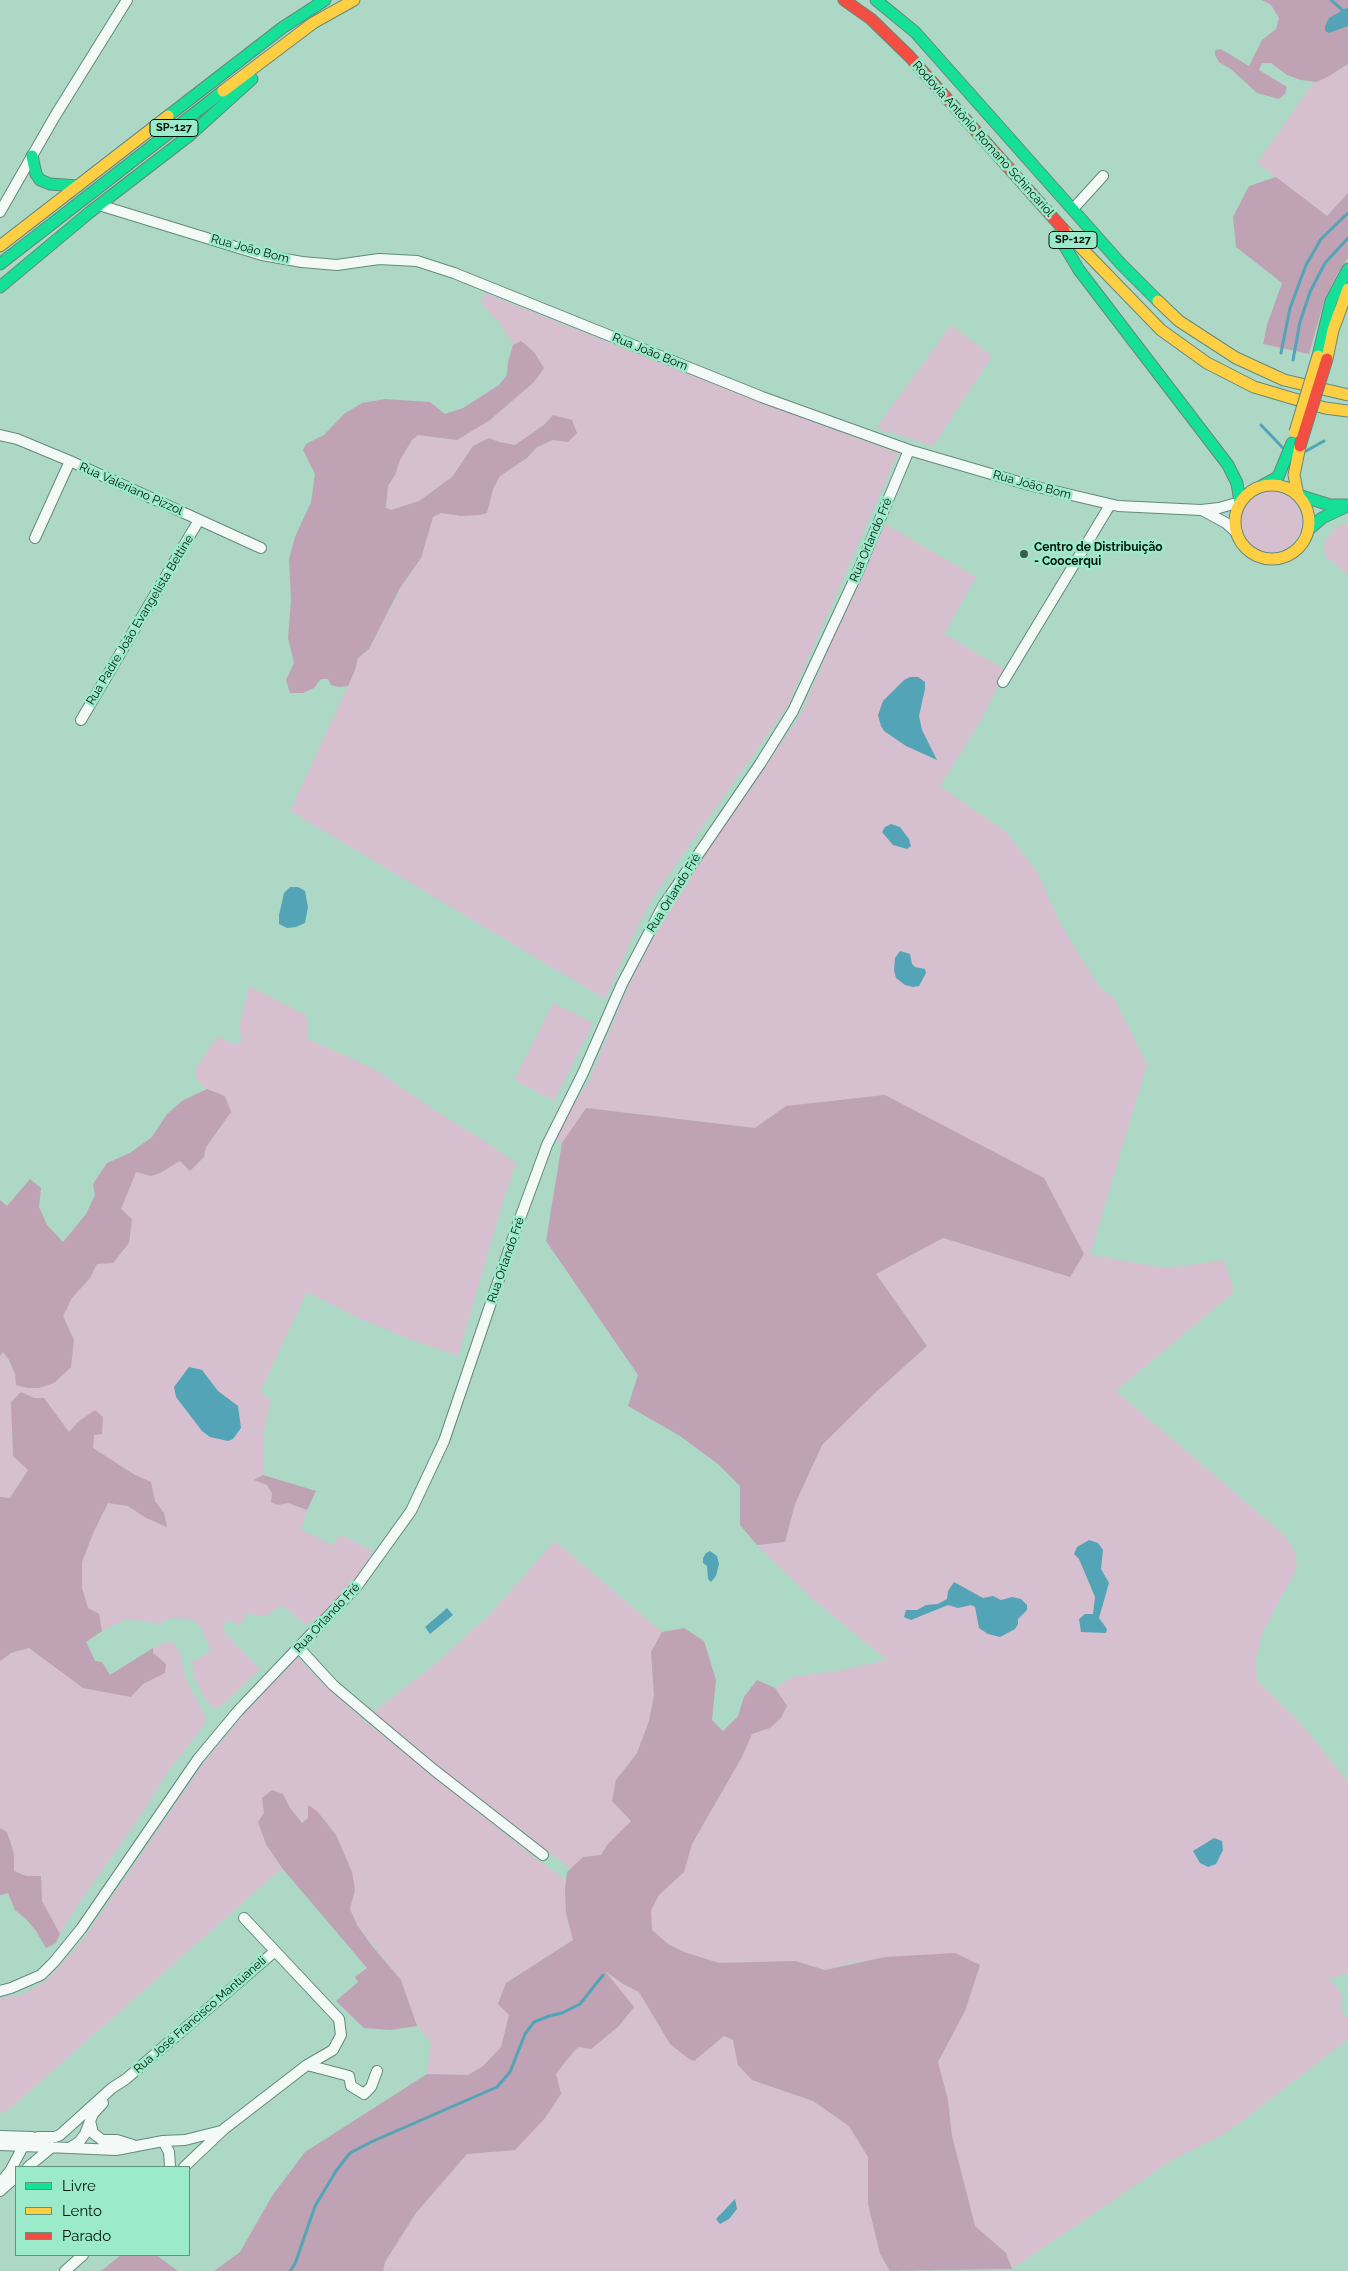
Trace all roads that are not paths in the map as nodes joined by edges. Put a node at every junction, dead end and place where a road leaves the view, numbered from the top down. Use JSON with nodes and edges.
{"nodes":[{"id":1,"x":127,"y":0,"type":"edge"},
{"id":2,"x":325,"y":0,"type":"edge"},
{"id":3,"x":354,"y":0,"type":"edge"},
{"id":4,"x":844,"y":0,"type":"edge"},
{"id":5,"x":876,"y":0,"type":"edge"},
{"id":6,"x":289,"y":40,"type":"junction"},
{"id":7,"x":32,"y":156,"type":"junction"},
{"id":8,"x":1103,"y":176,"type":"dead end"},
{"id":9,"x":78,"y":186,"type":"junction"},
{"id":10,"x":99,"y":205,"type":"junction"},
{"id":11,"x":1042,"y":206,"type":"junction"},
{"id":12,"x":1073,"y":208,"type":"junction"},
{"id":13,"x":0,"y":212,"type":"edge"},
{"id":14,"x":0,"y":246,"type":"edge"},
{"id":15,"x":0,"y":264,"type":"edge"},
{"id":16,"x":1348,"y":269,"type":"edge"},
{"id":17,"x":0,"y":287,"type":"edge"},
{"id":18,"x":1348,"y":289,"type":"edge"},
{"id":19,"x":1322,"y":357,"type":"junction"},
{"id":20,"x":1348,"y":395,"type":"edge"},
{"id":21,"x":1348,"y":411,"type":"edge"},
{"id":22,"x":0,"y":435,"type":"edge"},
{"id":23,"x":1296,"y":444,"type":"junction"},
{"id":24,"x":909,"y":450,"type":"junction"},
{"id":25,"x":70,"y":461,"type":"junction"},
{"id":26,"x":1260,"y":486,"type":"junction"},
{"id":27,"x":1298,"y":495,"type":"junction"},
{"id":28,"x":1240,"y":502,"type":"junction"},
{"id":29,"x":1110,"y":505,"type":"junction"},
{"id":30,"x":1348,"y":505,"type":"edge"},
{"id":31,"x":1201,"y":510,"type":"junction"},
{"id":32,"x":199,"y":520,"type":"junction"},
{"id":33,"x":1308,"y":530,"type":"junction"},
{"id":34,"x":1236,"y":533,"type":"junction"},
{"id":35,"x":35,"y":538,"type":"dead end"},
{"id":36,"x":261,"y":548,"type":"dead end"},
{"id":37,"x":1003,"y":682,"type":"dead end"},
{"id":38,"x":81,"y":720,"type":"dead end"},
{"id":39,"x":299,"y":1648,"type":"junction"},
{"id":40,"x":543,"y":1855,"type":"dead end"},
{"id":41,"x":244,"y":1918,"type":"dead end"},
{"id":42,"x":274,"y":1952,"type":"junction"},
{"id":43,"x":0,"y":1991,"type":"edge"},
{"id":44,"x":307,"y":2065,"type":"junction"},
{"id":45,"x":376,"y":2071,"type":"dead end"},
{"id":46,"x":126,"y":2079,"type":"junction"},
{"id":47,"x":90,"y":2121,"type":"junction"},
{"id":48,"x":224,"y":2129,"type":"junction"},
{"id":49,"x":0,"y":2136,"type":"edge"},
{"id":50,"x":38,"y":2137,"type":"junction"},
{"id":51,"x":163,"y":2142,"type":"junction"},
{"id":52,"x":0,"y":2145,"type":"edge"},
{"id":53,"x":22,"y":2146,"type":"junction"},
{"id":54,"x":140,"y":2146,"type":"junction"},
{"id":55,"x":52,"y":2147,"type":"junction"},
{"id":56,"x":71,"y":2147,"type":"junction"},
{"id":57,"x":14,"y":2164,"type":"junction"},
{"id":58,"x":29,"y":2166,"type":"edge"},
{"id":59,"x":170,"y":2166,"type":"edge"},
{"id":60,"x":185,"y":2166,"type":"edge"},
{"id":61,"x":15,"y":2178,"type":"edge"},
{"id":62,"x":0,"y":2183,"type":"edge"},
{"id":63,"x":0,"y":2192,"type":"edge"},
{"id":64,"x":82,"y":2256,"type":"edge"},
{"id":65,"x":66,"y":2271,"type":"edge"}],
"edges":[{"from":1,"to":7,"type":"street"},
{"from":2,"to":9,"type":"main road","number":"SP-127"},
{"from":3,"to":6,"type":"main road","number":"SP-127"},
{"from":4,"to":11,"type":"main road","name":"Rodovia Antônio Romano Schincariol","number":"SP-127"},
{"from":5,"to":12,"type":"main road","name":"Rodovia Antônio Romano Schincariol","number":"SP-127"},
{"from":6,"to":10,"type":"main road"},
{"from":6,"to":15,"type":"main road","number":"SP-127"},
{"from":7,"to":9,"type":"main road"},
{"from":7,"to":13,"type":"street"},
{"from":8,"to":12,"type":"street"},
{"from":9,"to":14,"type":"main road","number":"SP-127"},
{"from":10,"to":17,"type":"main road"},
{"from":10,"to":24,"type":"street","name":"Rua João Bom"},
{"from":11,"to":21,"type":"main road","name":"Rodovia Antônio Romano Schincariol","number":"SP-127"},
{"from":11,"to":28,"type":"main road"},
{"from":12,"to":20,"type":"main road","name":"Rodovia Antônio Romano Schincariol","number":"SP-127"},
{"from":16,"to":19,"type":"main road"},
{"from":18,"to":19,"type":"main road"},
{"from":19,"to":23,"type":"main road","bridge":true},
{"from":22,"to":25,"type":"street","name":"Rua Valeriano Pizzol"},
{"from":23,"to":26,"type":"main road"},
{"from":23,"to":27,"type":"main road"},
{"from":24,"to":29,"type":"street","name":"Rua João Bom"},
{"from":24,"to":39,"type":"street","name":"Rua Orlando Fré"},
{"from":25,"to":32,"type":"street","name":"Rua Valeriano Pizzol"},
{"from":25,"to":35,"type":"street"},
{"from":26,"to":27,"type":"main road"},
{"from":26,"to":28,"type":"main road"},
{"from":27,"to":30,"type":"main road"},
{"from":27,"to":33,"type":"main road"},
{"from":28,"to":31,"type":"street"},
{"from":28,"to":34,"type":"main road"},
{"from":29,"to":31,"type":"street","name":"Rua João Bom"},
{"from":29,"to":37,"type":"street"},
{"from":30,"to":33,"type":"main road"},
{"from":31,"to":34,"type":"street"},
{"from":32,"to":36,"type":"street","name":"Rua Valeriano Pizzol"},
{"from":32,"to":38,"type":"street","name":"Rua Padre João Evangelista Bettine"},
{"from":33,"to":34,"type":"main road"},
{"from":39,"to":40,"type":"street"},
{"from":39,"to":43,"type":"street","name":"Rua Orlando Fré"},
{"from":41,"to":42,"type":"street"},
{"from":42,"to":44,"type":"street"},
{"from":42,"to":46,"type":"street","name":"Rua José Francisco Mantuaneli"},
{"from":44,"to":45,"type":"street"},
{"from":44,"to":48,"type":"street"},
{"from":46,"to":47,"type":"street"},
{"from":46,"to":50,"type":"street"},
{"from":47,"to":54,"type":"street"},
{"from":47,"to":56,"type":"street"},
{"from":48,"to":51,"type":"street"},
{"from":48,"to":60,"type":"street"},
{"from":49,"to":50,"type":"street"},
{"from":50,"to":53,"type":"street"},
{"from":51,"to":54,"type":"street"},
{"from":51,"to":59,"type":"street"},
{"from":52,"to":53,"type":"street"},
{"from":52,"to":57,"type":"street"},
{"from":53,"to":55,"type":"street"},
{"from":53,"to":57,"type":"street"},
{"from":54,"to":56,"type":"street"},
{"from":55,"to":56,"type":"street"},
{"from":55,"to":58,"type":"street"},
{"from":57,"to":62,"type":"street"},
{"from":61,"to":63,"type":"street"},
{"from":64,"to":65,"type":"street"}]}
